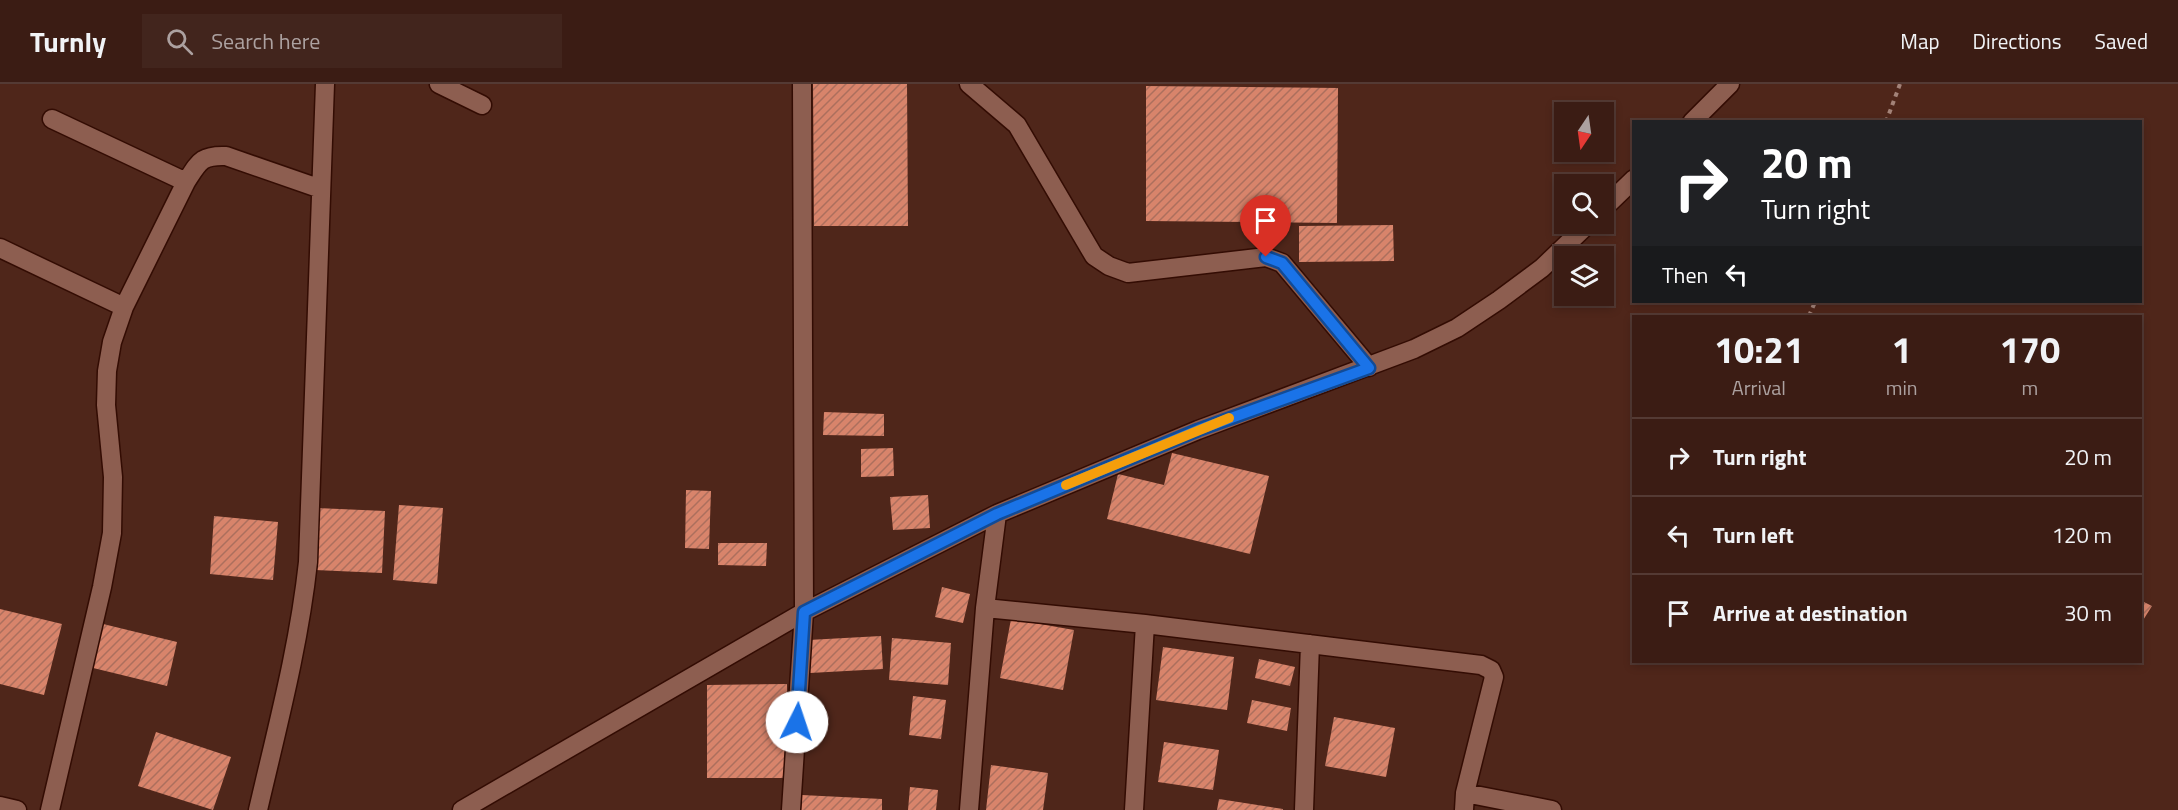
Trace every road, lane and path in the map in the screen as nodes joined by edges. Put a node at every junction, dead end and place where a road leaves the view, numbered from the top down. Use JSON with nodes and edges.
{"nodes":[{"id":1,"x":325,"y":84,"type":"edge"},
{"id":2,"x":439,"y":84,"type":"edge"},
{"id":3,"x":802,"y":84,"type":"edge"},
{"id":4,"x":969,"y":84,"type":"edge"},
{"id":5,"x":1730,"y":84,"type":"edge"},
{"id":6,"x":1900,"y":84,"type":"edge"},
{"id":7,"x":482,"y":105,"type":"dead end"},
{"id":8,"x":52,"y":119,"type":"dead end"},
{"id":9,"x":1694,"y":120,"type":"edge"},
{"id":10,"x":1887,"y":120,"type":"edge"},
{"id":11,"x":1632,"y":180,"type":"edge"},
{"id":12,"x":186,"y":182,"type":"junction"},
{"id":13,"x":321,"y":189,"type":"junction"},
{"id":14,"x":1614,"y":198,"type":"edge"},
{"id":15,"x":1578,"y":234,"type":"edge"},
{"id":16,"x":0,"y":248,"type":"edge"},
{"id":17,"x":124,"y":307,"type":"junction"},
{"id":18,"x":1369,"y":368,"type":"junction"},
{"id":19,"x":997,"y":514,"type":"junction"},
{"id":20,"x":985,"y":608,"type":"junction"},
{"id":21,"x":804,"y":612,"type":"junction"},
{"id":22,"x":1145,"y":624,"type":"junction"},
{"id":23,"x":1310,"y":644,"type":"junction"},
{"id":24,"x":1465,"y":801,"type":"edge"},
{"id":25,"x":0,"y":806,"type":"edge"},
{"id":26,"x":17,"y":810,"type":"edge"},
{"id":27,"x":50,"y":810,"type":"edge"},
{"id":28,"x":258,"y":810,"type":"edge"},
{"id":29,"x":462,"y":810,"type":"edge"},
{"id":30,"x":791,"y":810,"type":"edge"},
{"id":31,"x":969,"y":810,"type":"edge"},
{"id":32,"x":1134,"y":810,"type":"edge"},
{"id":33,"x":1304,"y":810,"type":"edge"},
{"id":34,"x":1552,"y":810,"type":"edge"}],
"edges":[{"from":1,"to":13,"type":"street"},
{"from":2,"to":7,"type":"street"},
{"from":3,"to":21,"type":"street"},
{"from":4,"to":18,"type":"street"},
{"from":5,"to":9,"type":"street"},
{"from":6,"to":10,"type":"path"},
{"from":8,"to":12,"type":"street"},
{"from":11,"to":14,"type":"street"},
{"from":12,"to":13,"type":"street"},
{"from":12,"to":17,"type":"street"},
{"from":13,"to":28,"type":"street"},
{"from":15,"to":18,"type":"street"},
{"from":16,"to":17,"type":"street"},
{"from":17,"to":27,"type":"street"},
{"from":18,"to":19,"type":"street"},
{"from":19,"to":20,"type":"street"},
{"from":19,"to":21,"type":"street"},
{"from":20,"to":22,"type":"street"},
{"from":20,"to":31,"type":"street"},
{"from":21,"to":29,"type":"street"},
{"from":21,"to":30,"type":"street"},
{"from":22,"to":23,"type":"street"},
{"from":22,"to":32,"type":"street"},
{"from":23,"to":24,"type":"street"},
{"from":23,"to":33,"type":"street"},
{"from":24,"to":34,"type":"street"},
{"from":25,"to":26,"type":"street"}]}
